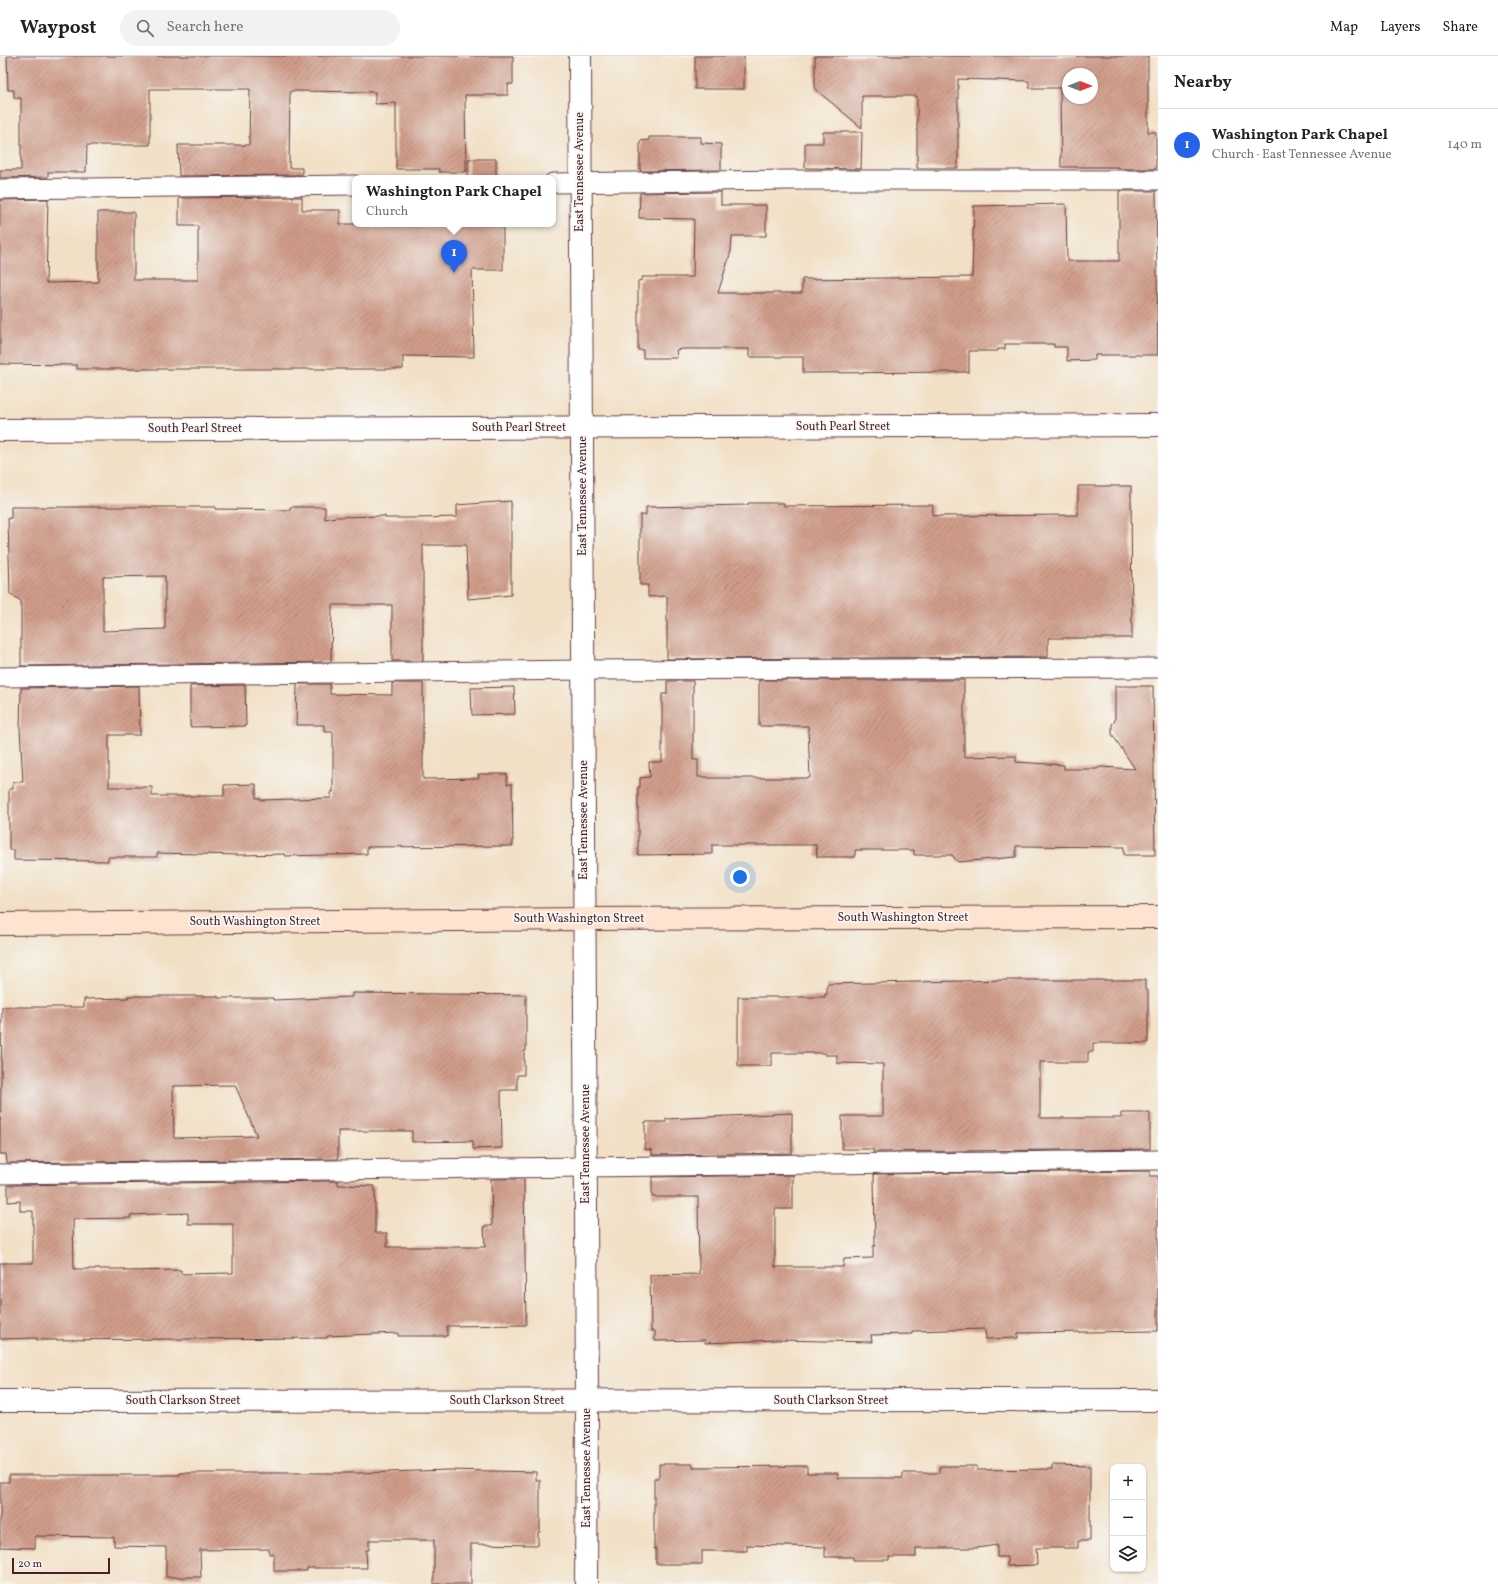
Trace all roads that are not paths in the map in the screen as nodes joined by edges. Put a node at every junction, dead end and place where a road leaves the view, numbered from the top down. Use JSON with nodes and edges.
{"nodes":[{"id":1,"x":580,"y":56,"type":"edge"},
{"id":2,"x":1158,"y":180,"type":"edge"},
{"id":3,"x":556,"y":183,"type":"edge"},
{"id":4,"x":580,"y":183,"type":"junction"},
{"id":5,"x":352,"y":185,"type":"edge"},
{"id":6,"x":0,"y":189,"type":"edge"},
{"id":7,"x":1158,"y":425,"type":"edge"},
{"id":8,"x":582,"y":428,"type":"junction"},
{"id":9,"x":0,"y":430,"type":"edge"},
{"id":10,"x":1158,"y":668,"type":"edge"},
{"id":11,"x":584,"y":670,"type":"junction"},
{"id":12,"x":0,"y":677,"type":"edge"},
{"id":13,"x":1158,"y":917,"type":"edge"},
{"id":14,"x":584,"y":919,"type":"junction"},
{"id":15,"x":0,"y":924,"type":"edge"},
{"id":16,"x":1158,"y":1160,"type":"edge"},
{"id":17,"x":586,"y":1168,"type":"junction"},
{"id":18,"x":0,"y":1174,"type":"edge"},
{"id":19,"x":1158,"y":1400,"type":"edge"},
{"id":20,"x":0,"y":1401,"type":"edge"},
{"id":21,"x":587,"y":1401,"type":"junction"},
{"id":22,"x":586,"y":1584,"type":"edge"}],
"edges":[{"from":1,"to":4,"type":"street","name":"East Tennessee Avenue"},
{"from":2,"to":4,"type":"lane"},
{"from":3,"to":4,"type":"lane"},
{"from":4,"to":8,"type":"street","name":"East Tennessee Avenue"},
{"from":5,"to":6,"type":"lane"},
{"from":7,"to":8,"type":"street","name":"South Pearl Street"},
{"from":8,"to":9,"type":"street","name":"South Pearl Street"},
{"from":8,"to":11,"type":"street","name":"East Tennessee Avenue"},
{"from":10,"to":11,"type":"lane"},
{"from":11,"to":12,"type":"lane"},
{"from":11,"to":14,"type":"street","name":"East Tennessee Avenue"},
{"from":13,"to":14,"type":"street","name":"South Washington Street"},
{"from":14,"to":15,"type":"street","name":"South Washington Street"},
{"from":14,"to":17,"type":"street","name":"East Tennessee Avenue"},
{"from":16,"to":17,"type":"lane"},
{"from":17,"to":18,"type":"lane"},
{"from":17,"to":21,"type":"street","name":"East Tennessee Avenue"},
{"from":19,"to":21,"type":"street","name":"South Clarkson Street"},
{"from":20,"to":21,"type":"street","name":"South Clarkson Street"},
{"from":21,"to":22,"type":"street","name":"East Tennessee Avenue"}]}
